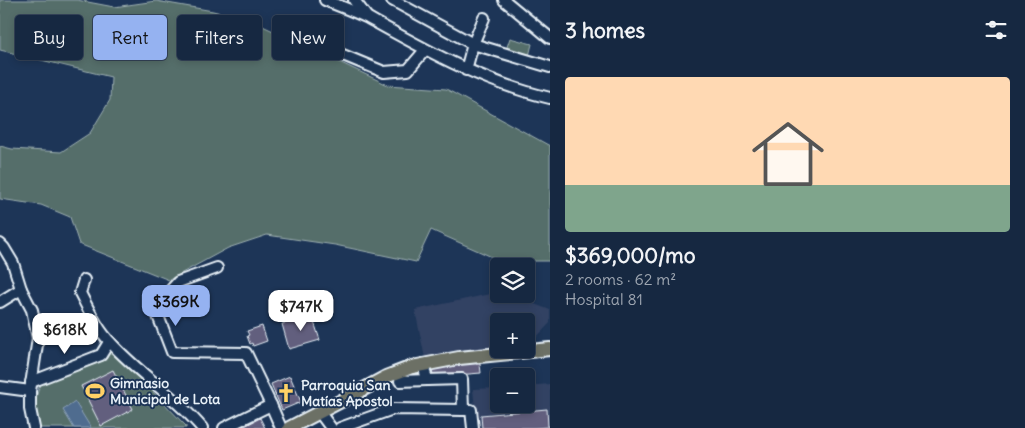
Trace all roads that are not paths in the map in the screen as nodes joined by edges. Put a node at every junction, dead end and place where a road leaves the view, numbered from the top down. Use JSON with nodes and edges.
{"nodes":[{"id":1,"x":325,"y":0,"type":"edge"},
{"id":2,"x":354,"y":0,"type":"edge"},
{"id":3,"x":392,"y":0,"type":"edge"},
{"id":4,"x":504,"y":0,"type":"edge"},
{"id":5,"x":366,"y":17,"type":"junction"},
{"id":6,"x":484,"y":18,"type":"dead end"},
{"id":7,"x":550,"y":38,"type":"edge"},
{"id":8,"x":473,"y":44,"type":"junction"},
{"id":9,"x":425,"y":50,"type":"junction"},
{"id":10,"x":344,"y":55,"type":"edge"},
{"id":11,"x":550,"y":67,"type":"edge"},
{"id":12,"x":466,"y":70,"type":"junction"},
{"id":13,"x":550,"y":98,"type":"edge"},
{"id":14,"x":0,"y":244,"type":"edge"},
{"id":15,"x":217,"y":268,"type":"dead end"},
{"id":16,"x":84,"y":280,"type":"dead end"},
{"id":17,"x":21,"y":289,"type":"junction"},
{"id":18,"x":0,"y":302,"type":"edge"},
{"id":19,"x":109,"y":342,"type":"junction"},
{"id":20,"x":550,"y":349,"type":"edge"},
{"id":21,"x":423,"y":364,"type":"junction"},
{"id":22,"x":427,"y":380,"type":"junction"},
{"id":23,"x":400,"y":381,"type":"dead end"},
{"id":24,"x":31,"y":386,"type":"junction"},
{"id":25,"x":0,"y":387,"type":"edge"},
{"id":26,"x":272,"y":405,"type":"junction"},
{"id":27,"x":463,"y":410,"type":"junction"},
{"id":28,"x":320,"y":413,"type":"junction"},
{"id":29,"x":34,"y":428,"type":"edge"},
{"id":30,"x":202,"y":428,"type":"edge"},
{"id":31,"x":224,"y":428,"type":"edge"},
{"id":32,"x":281,"y":428,"type":"edge"},
{"id":33,"x":289,"y":428,"type":"edge"},
{"id":34,"x":331,"y":428,"type":"edge"},
{"id":35,"x":340,"y":428,"type":"edge"},
{"id":36,"x":473,"y":428,"type":"edge"}],
"edges":[{"from":1,"to":5,"type":"street"},
{"from":2,"to":5,"type":"street"},
{"from":3,"to":8,"type":"street"},
{"from":4,"to":7,"type":"street"},
{"from":5,"to":9,"type":"street"},
{"from":6,"to":8,"type":"street"},
{"from":8,"to":11,"type":"street"},
{"from":8,"to":12,"type":"street"},
{"from":9,"to":10,"type":"street"},
{"from":9,"to":12,"type":"street"},
{"from":12,"to":13,"type":"street"},
{"from":14,"to":17,"type":"street"},
{"from":15,"to":26,"type":"street"},
{"from":16,"to":19,"type":"street"},
{"from":17,"to":18,"type":"street"},
{"from":17,"to":24,"type":"street"},
{"from":19,"to":24,"type":"street"},
{"from":19,"to":30,"type":"street"},
{"from":20,"to":21,"type":"main road"},
{"from":21,"to":22,"type":"street"},
{"from":21,"to":28,"type":"main road"},
{"from":22,"to":23,"type":"street"},
{"from":22,"to":27,"type":"street"},
{"from":24,"to":25,"type":"street"},
{"from":24,"to":29,"type":"street"},
{"from":26,"to":31,"type":"street"},
{"from":26,"to":32,"type":"street"},
{"from":27,"to":35,"type":"street"},
{"from":27,"to":36,"type":"street"},
{"from":28,"to":33,"type":"main road"},
{"from":28,"to":34,"type":"street"}]}
